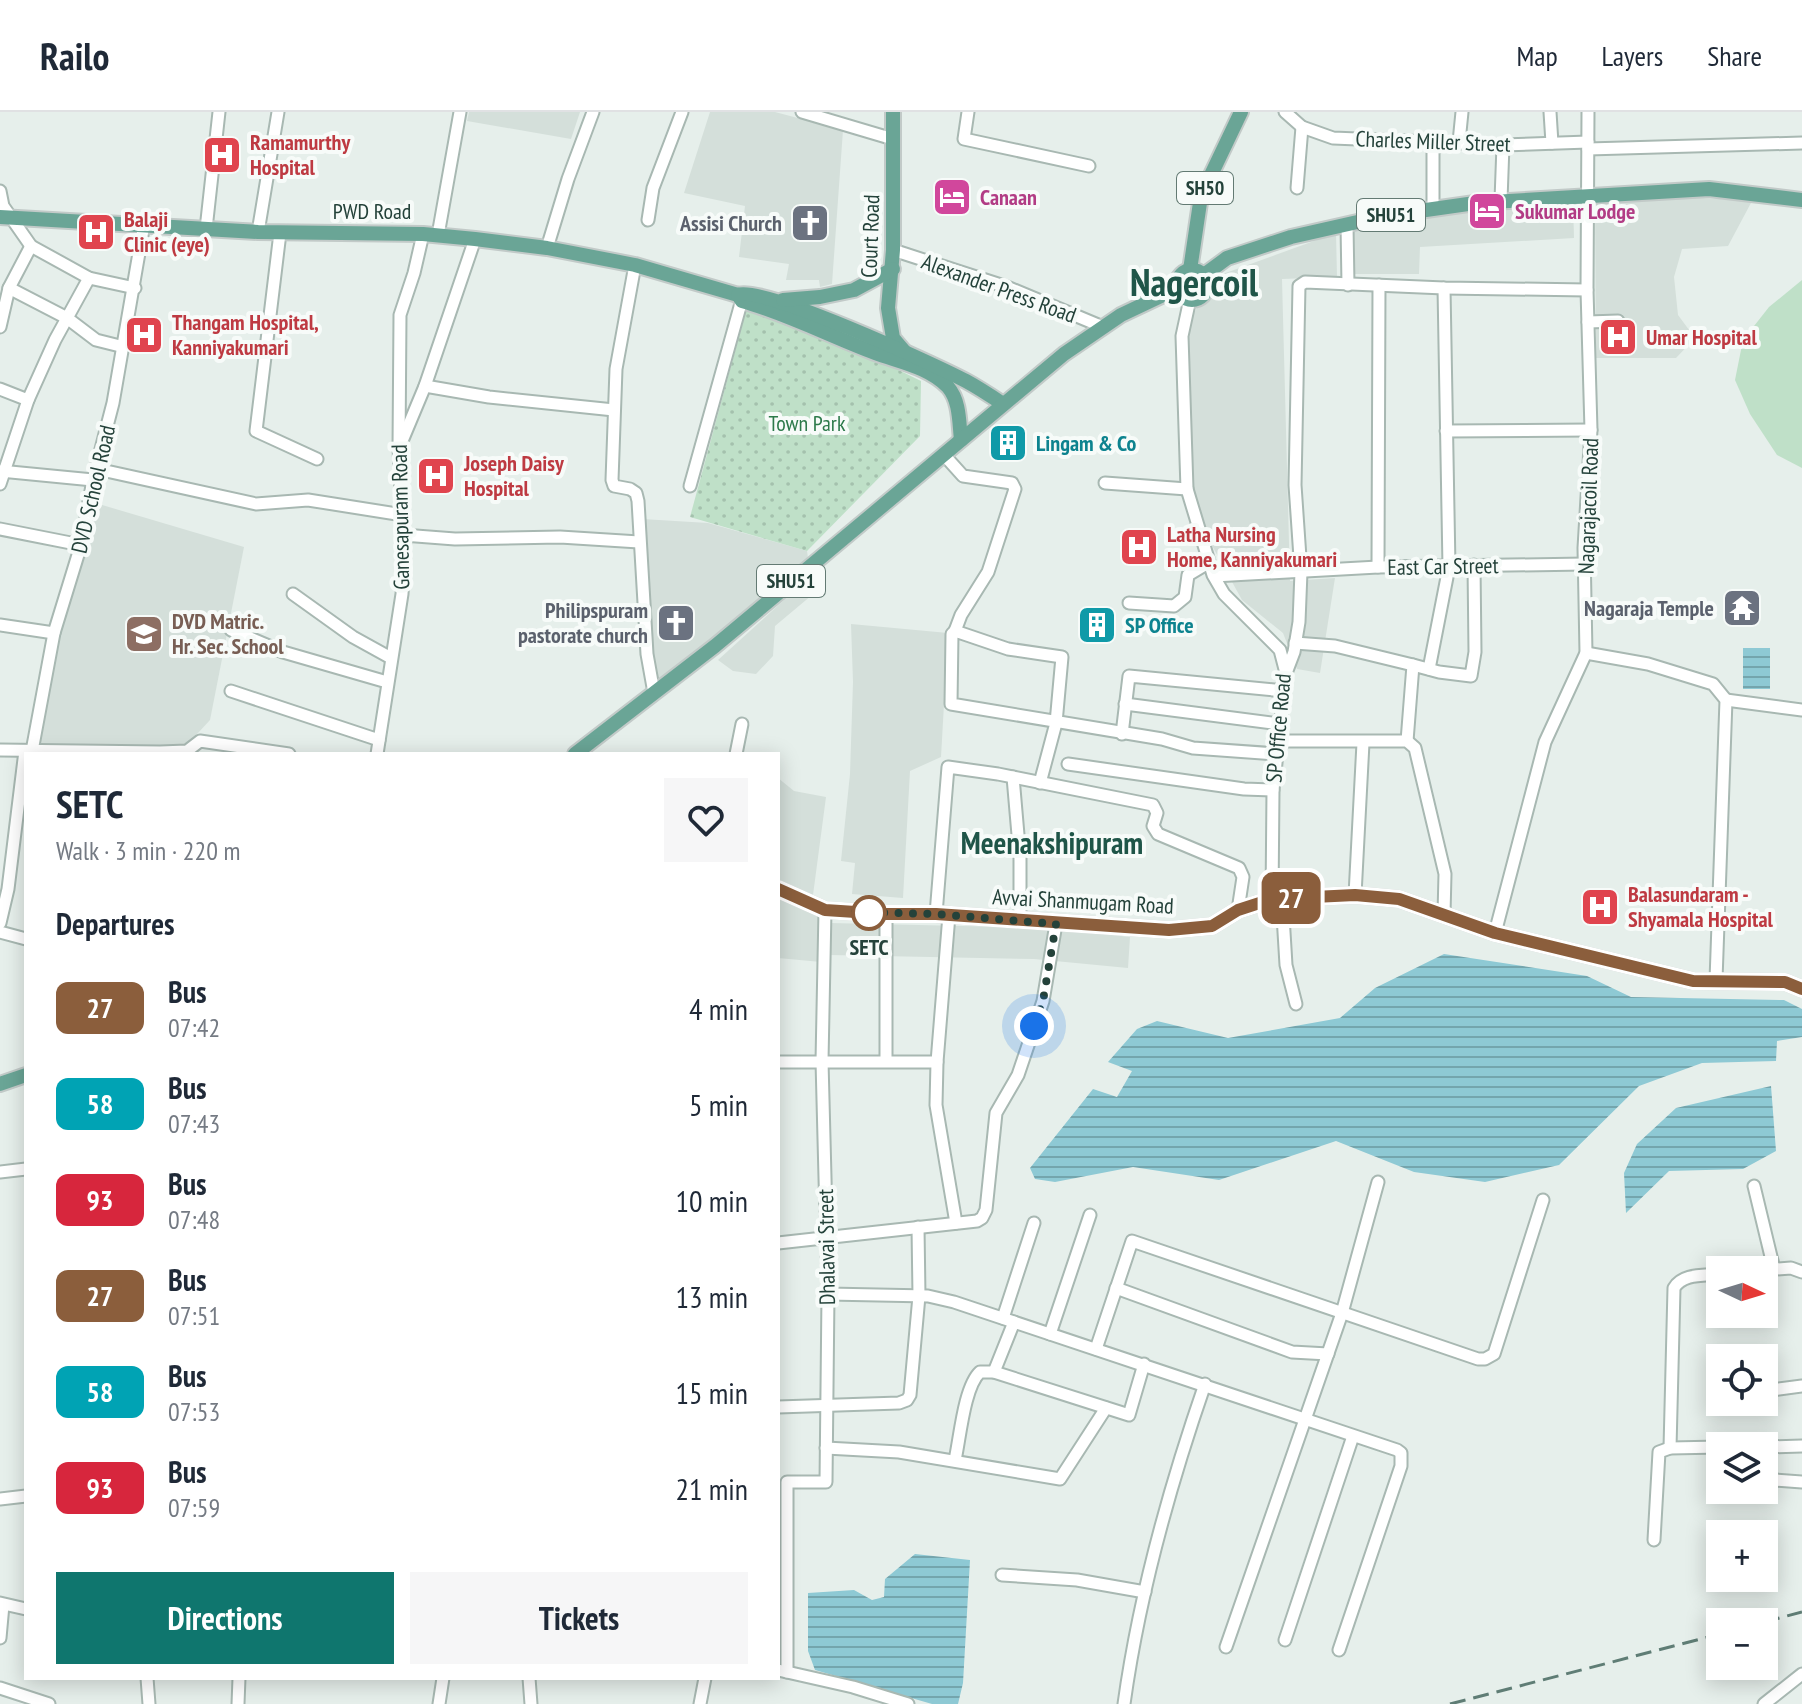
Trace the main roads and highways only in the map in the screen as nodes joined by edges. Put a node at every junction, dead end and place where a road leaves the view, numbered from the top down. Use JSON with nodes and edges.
{"nodes":[{"id":1,"x":893,"y":112,"type":"edge"},
{"id":2,"x":1241,"y":112,"type":"edge"},
{"id":3,"x":1802,"y":200,"type":"edge"},
{"id":4,"x":7,"y":217,"type":"edge"},
{"id":5,"x":893,"y":269,"type":"junction"},
{"id":6,"x":1197,"y":272,"type":"junction"},
{"id":7,"x":1178,"y":288,"type":"junction"},
{"id":8,"x":741,"y":296,"type":"junction"},
{"id":9,"x":778,"y":300,"type":"junction"},
{"id":10,"x":907,"y":354,"type":"junction"},
{"id":11,"x":1003,"y":404,"type":"junction"},
{"id":12,"x":961,"y":440,"type":"junction"},
{"id":13,"x":578,"y":752,"type":"edge"},
{"id":14,"x":780,"y":890,"type":"edge"},
{"id":15,"x":1802,"y":989,"type":"edge"},
{"id":16,"x":24,"y":1076,"type":"edge"},
{"id":17,"x":0,"y":1084,"type":"edge"}],
"edges":[{"from":1,"to":5,"type":"main road","name":"Court Road"},
{"from":2,"to":6,"type":"main road","number":"SH50"},
{"from":3,"to":6,"type":"main road","number":"SHU51"},
{"from":4,"to":8,"type":"main road","name":"PWD Road"},
{"from":5,"to":9,"type":"main road"},
{"from":5,"to":10,"type":"main road","name":"Court Road"},
{"from":6,"to":7,"type":"main road"},
{"from":6,"to":7,"type":"main road"},
{"from":7,"to":11,"type":"main road","number":"SHU51"},
{"from":8,"to":9,"type":"main road","name":"PWD Road"},
{"from":8,"to":12,"type":"main road","name":"PWD Road"},
{"from":9,"to":10,"type":"main road","name":"PWD Road"},
{"from":10,"to":11,"type":"main road","name":"PWD Road"},
{"from":11,"to":12,"type":"main road","number":"SHU51"},
{"from":12,"to":13,"type":"main road","number":"SHU51"},
{"from":14,"to":15,"type":"main road","name":"Avvai Shanmugam Road"},
{"from":16,"to":17,"type":"main road"}]}
